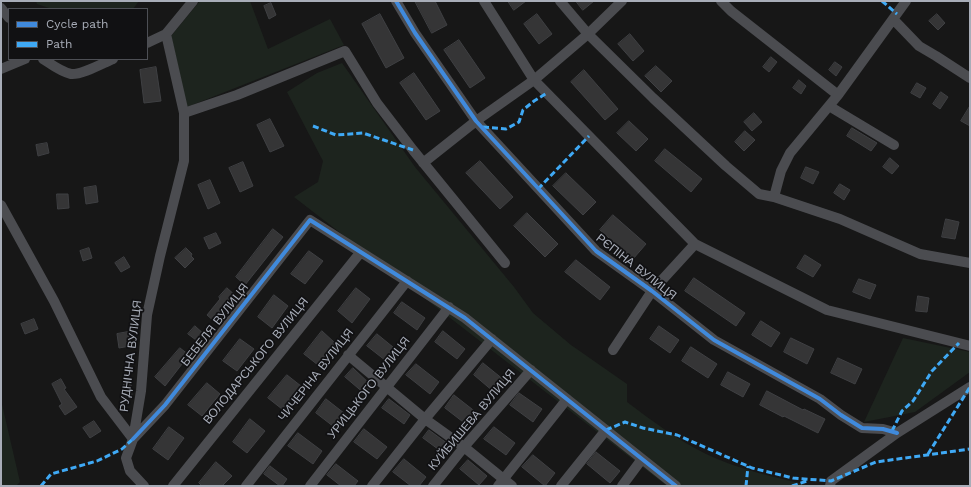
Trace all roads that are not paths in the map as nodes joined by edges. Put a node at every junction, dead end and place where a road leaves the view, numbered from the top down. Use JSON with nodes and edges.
{"nodes":[{"id":1,"x":194,"y":1,"type":"edge"},
{"id":2,"x":396,"y":1,"type":"edge"},
{"id":3,"x":484,"y":1,"type":"edge"},
{"id":4,"x":560,"y":1,"type":"edge"},
{"id":5,"x":622,"y":1,"type":"edge"},
{"id":6,"x":721,"y":1,"type":"edge"},
{"id":7,"x":906,"y":1,"type":"edge"},
{"id":8,"x":1,"y":8,"type":"edge"},
{"id":9,"x":8,"y":17,"type":"edge"},
{"id":10,"x":893,"y":19,"type":"junction"},
{"id":11,"x":166,"y":34,"type":"junction"},
{"id":12,"x":588,"y":34,"type":"junction"},
{"id":13,"x":148,"y":43,"type":"edge"},
{"id":14,"x":23,"y":60,"type":"edge"},
{"id":15,"x":44,"y":60,"type":"edge"},
{"id":16,"x":111,"y":60,"type":"edge"},
{"id":17,"x":1,"y":69,"type":"edge"},
{"id":18,"x":970,"y":78,"type":"edge"},
{"id":19,"x":534,"y":80,"type":"junction"},
{"id":20,"x":838,"y":95,"type":"junction"},
{"id":21,"x":829,"y":106,"type":"junction"},
{"id":22,"x":184,"y":113,"type":"junction"},
{"id":23,"x":476,"y":121,"type":"junction"},
{"id":24,"x":894,"y":145,"type":"dead end"},
{"id":25,"x":423,"y":163,"type":"junction"},
{"id":26,"x":774,"y":197,"type":"junction"},
{"id":27,"x":1,"y":205,"type":"edge"},
{"id":28,"x":695,"y":244,"type":"junction"},
{"id":29,"x":360,"y":253,"type":"junction"},
{"id":30,"x":505,"y":263,"type":"dead end"},
{"id":31,"x":970,"y":264,"type":"edge"},
{"id":32,"x":407,"y":281,"type":"junction"},
{"id":33,"x":652,"y":291,"type":"junction"},
{"id":34,"x":449,"y":306,"type":"junction"},
{"id":35,"x":492,"y":339,"type":"junction"},
{"id":36,"x":970,"y":346,"type":"edge"},
{"id":37,"x":613,"y":350,"type":"dead end"},
{"id":38,"x":348,"y":355,"type":"junction"},
{"id":39,"x":531,"y":370,"type":"junction"},
{"id":40,"x":970,"y":387,"type":"edge"},
{"id":41,"x":386,"y":388,"type":"junction"},
{"id":42,"x":567,"y":399,"type":"junction"},
{"id":43,"x":425,"y":419,"type":"junction"},
{"id":44,"x":606,"y":430,"type":"junction"},
{"id":45,"x":897,"y":433,"type":"junction"},
{"id":46,"x":133,"y":439,"type":"junction"},
{"id":47,"x":464,"y":447,"type":"junction"},
{"id":48,"x":642,"y":459,"type":"junction"},
{"id":49,"x":500,"y":482,"type":"edge"},
{"id":50,"x":144,"y":486,"type":"edge"},
{"id":51,"x":173,"y":486,"type":"edge"},
{"id":52,"x":246,"y":486,"type":"edge"},
{"id":53,"x":310,"y":486,"type":"edge"},
{"id":54,"x":372,"y":486,"type":"edge"},
{"id":55,"x":433,"y":486,"type":"edge"},
{"id":56,"x":512,"y":486,"type":"edge"},
{"id":57,"x":561,"y":486,"type":"edge"},
{"id":58,"x":622,"y":486,"type":"edge"},
{"id":59,"x":676,"y":486,"type":"edge"},
{"id":60,"x":830,"y":486,"type":"edge"}],
"edges":[{"from":1,"to":11,"type":"street"},
{"from":2,"to":23,"type":"street","name":"РЄПІНА ВУЛИЦЯ"},
{"from":3,"to":19,"type":"street"},
{"from":4,"to":12,"type":"street"},
{"from":5,"to":12,"type":"street"},
{"from":6,"to":20,"type":"street"},
{"from":7,"to":10,"type":"street"},
{"from":8,"to":9,"type":"street"},
{"from":10,"to":18,"type":"street"},
{"from":10,"to":20,"type":"street"},
{"from":11,"to":13,"type":"street"},
{"from":11,"to":22,"type":"street","name":"РУДНІЧНА ВУЛИЦЯ"},
{"from":12,"to":19,"type":"street"},
{"from":12,"to":26,"type":"street"},
{"from":14,"to":17,"type":"street"},
{"from":15,"to":16,"type":"street"},
{"from":19,"to":23,"type":"street"},
{"from":19,"to":28,"type":"street"},
{"from":20,"to":21,"type":"street"},
{"from":21,"to":24,"type":"street"},
{"from":21,"to":26,"type":"street"},
{"from":22,"to":25,"type":"street"},
{"from":22,"to":46,"type":"street","name":"РУДНІЧНА ВУЛИЦЯ"},
{"from":23,"to":25,"type":"street"},
{"from":23,"to":33,"type":"street","name":"РЄПІНА ВУЛИЦЯ"},
{"from":25,"to":30,"type":"street"},
{"from":26,"to":31,"type":"street"},
{"from":27,"to":46,"type":"street","name":"РУДНІЧНА ВУЛИЦЯ"},
{"from":28,"to":33,"type":"street"},
{"from":28,"to":36,"type":"street"},
{"from":29,"to":32,"type":"street"},
{"from":29,"to":46,"type":"street","name":"БЕБЕЛЯ ВУЛИЦЯ"},
{"from":29,"to":51,"type":"street","name":"ВОЛОДАРСЬКОГО ВУЛИЦЯ"},
{"from":32,"to":34,"type":"street"},
{"from":32,"to":38,"type":"street","name":"ЧИЧЕРІНА ВУЛИЦЯ"},
{"from":33,"to":37,"type":"street"},
{"from":33,"to":45,"type":"street","name":"РЄПІНА ВУЛИЦЯ"},
{"from":34,"to":35,"type":"street"},
{"from":34,"to":41,"type":"street","name":"УРИЦЬКОГО ВУЛИЦЯ"},
{"from":35,"to":39,"type":"street"},
{"from":35,"to":43,"type":"street"},
{"from":38,"to":41,"type":"street"},
{"from":38,"to":52,"type":"street","name":"ЧИЧЕРІНА ВУЛИЦЯ"},
{"from":39,"to":42,"type":"street"},
{"from":39,"to":47,"type":"street","name":"КУЙБИШЕВА ВУЛИЦЯ"},
{"from":40,"to":45,"type":"street"},
{"from":41,"to":43,"type":"street"},
{"from":41,"to":53,"type":"street","name":"УРИЦЬКОГО ВУЛИЦЯ"},
{"from":42,"to":44,"type":"street"},
{"from":42,"to":49,"type":"street"},
{"from":43,"to":47,"type":"street"},
{"from":43,"to":54,"type":"street"},
{"from":44,"to":48,"type":"street"},
{"from":44,"to":57,"type":"street"},
{"from":45,"to":60,"type":"street"},
{"from":46,"to":50,"type":"street"},
{"from":47,"to":49,"type":"street"},
{"from":47,"to":55,"type":"street","name":"КУЙБИШЕВА ВУЛИЦЯ"},
{"from":48,"to":58,"type":"street"},
{"from":48,"to":59,"type":"street"},
{"from":49,"to":56,"type":"street"}]}
